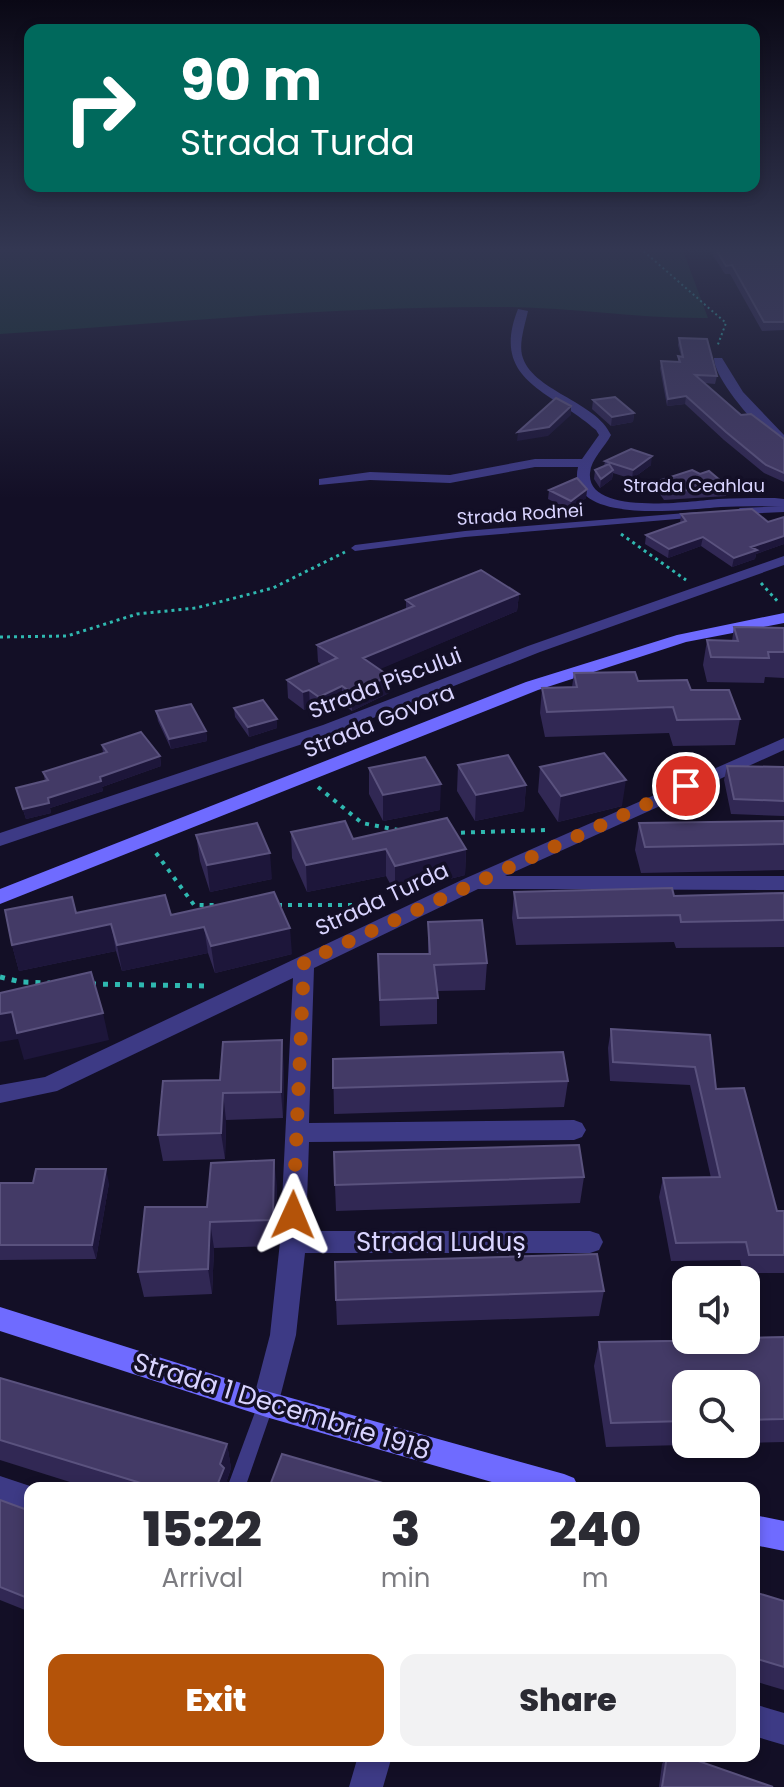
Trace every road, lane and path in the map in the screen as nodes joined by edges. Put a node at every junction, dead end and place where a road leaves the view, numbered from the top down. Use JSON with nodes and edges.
{"nodes":[{"id":1,"x":519,"y":331,"type":"edge"},
{"id":2,"x":722,"y":331,"type":"edge"},
{"id":3,"x":718,"y":361,"type":"joint"},
{"id":4,"x":784,"y":442,"type":"edge"},
{"id":5,"x":585,"y":463,"type":"junction"},
{"id":6,"x":324,"y":482,"type":"dead end"},
{"id":7,"x":784,"y":506,"type":"edge"},
{"id":8,"x":606,"y":523,"type":"junction"},
{"id":9,"x":355,"y":548,"type":"joint"},
{"id":10,"x":784,"y":560,"type":"edge"},
{"id":11,"x":746,"y":573,"type":"junction"},
{"id":12,"x":699,"y":589,"type":"junction"},
{"id":13,"x":784,"y":609,"type":"edge"},
{"id":14,"x":784,"y":618,"type":"edge"},
{"id":15,"x":0,"y":637,"type":"edge"},
{"id":16,"x":784,"y":743,"type":"edge"},
{"id":17,"x":306,"y":776,"type":"junction"},
{"id":18,"x":413,"y":831,"type":"edge"},
{"id":19,"x":444,"y":832,"type":"edge"},
{"id":20,"x":584,"y":832,"type":"junction"},
{"id":21,"x":0,"y":840,"type":"edge"},
{"id":22,"x":146,"y":840,"type":"junction"},
{"id":23,"x":473,"y":883,"type":"junction"},
{"id":24,"x":784,"y":883,"type":"edge"},
{"id":25,"x":0,"y":897,"type":"edge"},
{"id":26,"x":225,"y":905,"type":"edge"},
{"id":27,"x":272,"y":905,"type":"edge"},
{"id":28,"x":381,"y":905,"type":"dead end"},
{"id":29,"x":304,"y":962,"type":"junction"},
{"id":30,"x":0,"y":977,"type":"edge"},
{"id":31,"x":52,"y":983,"type":"edge"},
{"id":32,"x":82,"y":984,"type":"edge"},
{"id":33,"x":253,"y":987,"type":"junction"},
{"id":34,"x":0,"y":1094,"type":"edge"},
{"id":35,"x":574,"y":1130,"type":"dead end"},
{"id":36,"x":295,"y":1133,"type":"junction"},
{"id":37,"x":293,"y":1242,"type":"junction"},
{"id":38,"x":590,"y":1242,"type":"dead end"},
{"id":39,"x":0,"y":1319,"type":"edge"},
{"id":40,"x":266,"y":1404,"type":"junction"},
{"id":41,"x":238,"y":1482,"type":"edge"},
{"id":42,"x":543,"y":1482,"type":"edge"},
{"id":43,"x":0,"y":1490,"type":"edge"},
{"id":44,"x":24,"y":1498,"type":"edge"},
{"id":45,"x":760,"y":1531,"type":"edge"},
{"id":46,"x":784,"y":1536,"type":"edge"},
{"id":47,"x":760,"y":1722,"type":"edge"},
{"id":48,"x":784,"y":1729,"type":"edge"},
{"id":49,"x":373,"y":1762,"type":"edge"},
{"id":50,"x":366,"y":1787,"type":"edge"}],
"edges":[{"from":1,"to":5,"type":"street"},
{"from":2,"to":3,"type":"path"},
{"from":3,"to":4,"type":"street"},
{"from":5,"to":6,"type":"street"},
{"from":5,"to":7,"type":"street","name":"Strada Ceahlau"},
{"from":7,"to":8,"type":"lane","name":"Strada Rodnei"},
{"from":8,"to":9,"type":"lane","name":"Strada Rodnei"},
{"from":8,"to":12,"type":"path"},
{"from":9,"to":15,"type":"path"},
{"from":10,"to":11,"type":"street","name":"Strada Piscului"},
{"from":11,"to":12,"type":"street","name":"Strada Piscului"},
{"from":11,"to":13,"type":"path"},
{"from":12,"to":21,"type":"street","name":"Strada Piscului"},
{"from":14,"to":17,"type":"main road","name":"Strada Govora"},
{"from":16,"to":20,"type":"street","name":"Strada Turda"},
{"from":17,"to":18,"type":"path"},
{"from":17,"to":22,"type":"main road","name":"Strada Govora"},
{"from":19,"to":20,"type":"path"},
{"from":20,"to":23,"type":"street","name":"Strada Turda"},
{"from":22,"to":25,"type":"main road","name":"Strada Govora"},
{"from":22,"to":26,"type":"path"},
{"from":23,"to":24,"type":"street"},
{"from":23,"to":29,"type":"street","name":"Strada Turda"},
{"from":27,"to":28,"type":"path"},
{"from":29,"to":33,"type":"street","name":"Strada Turda"},
{"from":29,"to":36,"type":"street"},
{"from":30,"to":31,"type":"path"},
{"from":32,"to":33,"type":"path"},
{"from":33,"to":34,"type":"street","name":"Strada Turda"},
{"from":35,"to":36,"type":"street"},
{"from":36,"to":37,"type":"street"},
{"from":37,"to":38,"type":"street","name":"Strada Luduș"},
{"from":37,"to":40,"type":"street"},
{"from":39,"to":40,"type":"main road","name":"Strada 1 Decembrie 1918"},
{"from":40,"to":41,"type":"lane"},
{"from":40,"to":42,"type":"main road","name":"Strada 1 Decembrie 1918"},
{"from":43,"to":44,"type":"street"},
{"from":45,"to":46,"type":"main road"},
{"from":47,"to":48,"type":"street"},
{"from":49,"to":50,"type":"street"}]}
